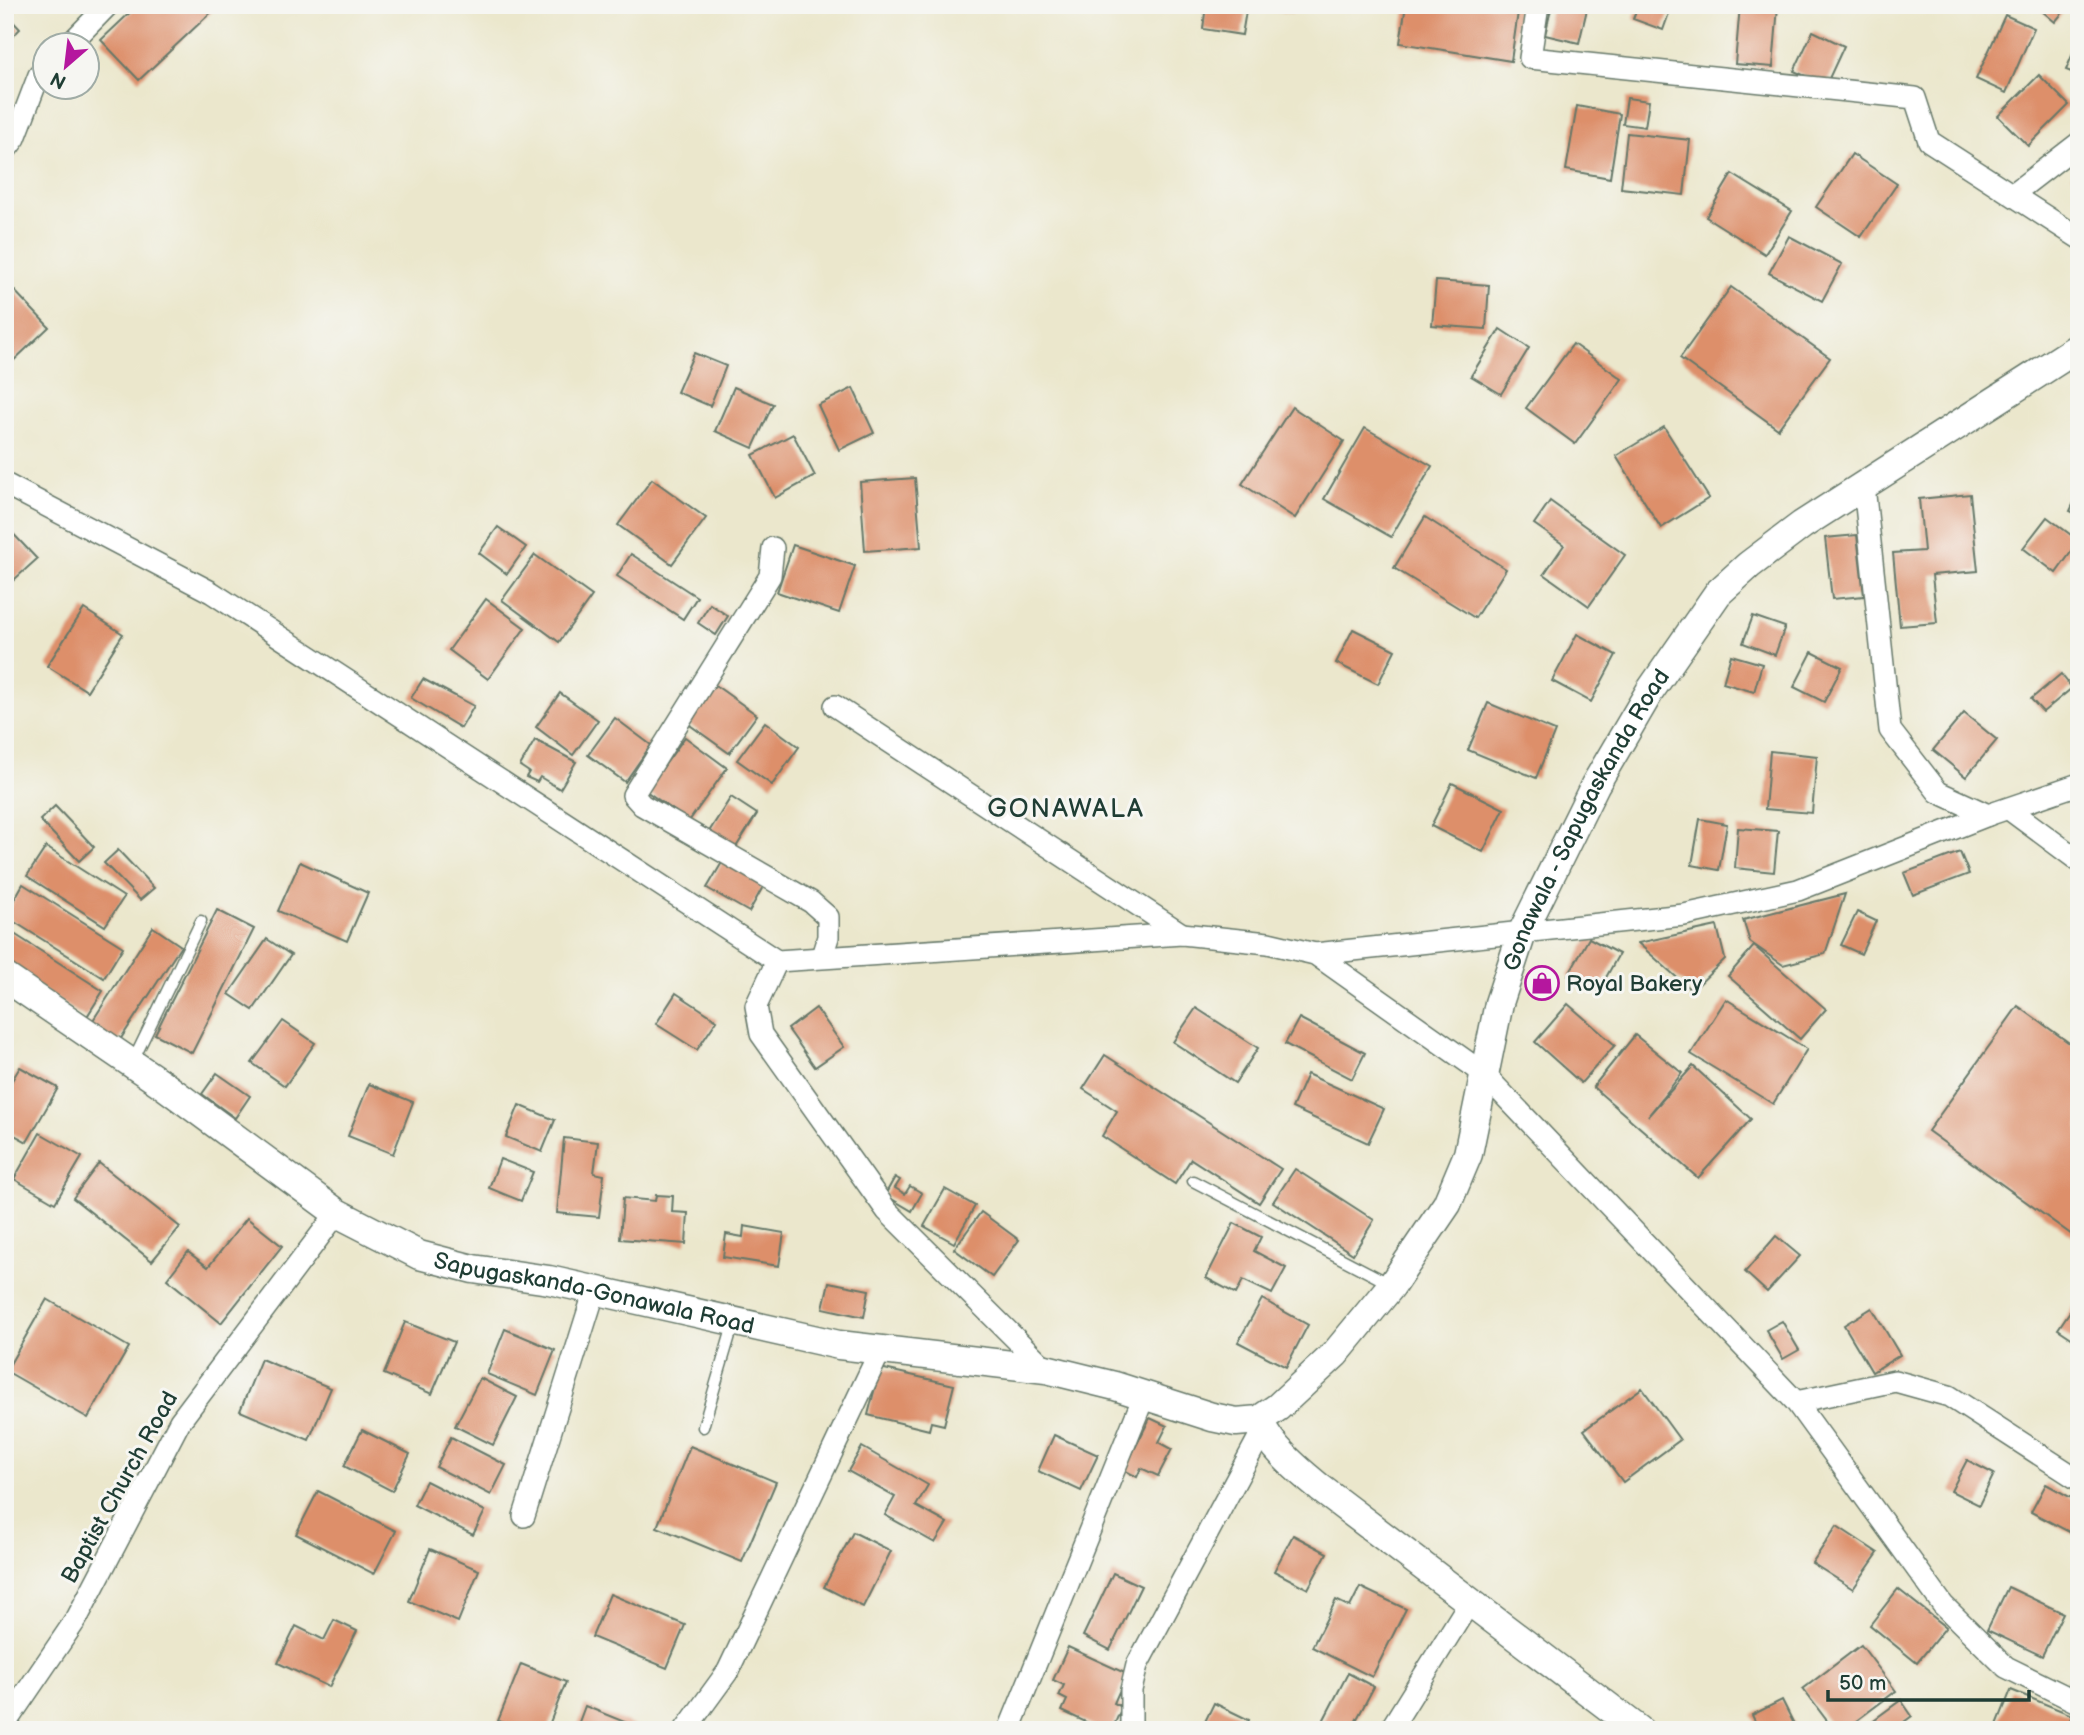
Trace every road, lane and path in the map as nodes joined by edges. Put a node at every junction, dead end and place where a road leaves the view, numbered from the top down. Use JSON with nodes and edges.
{"nodes":[{"id":1,"x":107,"y":5,"type":"edge"},
{"id":2,"x":1538,"y":5,"type":"edge"},
{"id":3,"x":81,"y":32,"type":"edge"},
{"id":4,"x":32,"y":93,"type":"edge"},
{"id":5,"x":2079,"y":143,"type":"edge"},
{"id":6,"x":5,"y":151,"type":"edge"},
{"id":7,"x":2012,"y":194,"type":"junction"},
{"id":8,"x":2079,"y":238,"type":"edge"},
{"id":9,"x":2079,"y":347,"type":"edge"},
{"id":10,"x":5,"y":484,"type":"edge"},
{"id":11,"x":1864,"y":486,"type":"junction"},
{"id":12,"x":773,"y":548,"type":"dead end"},
{"id":13,"x":835,"y":706,"type":"dead end"},
{"id":14,"x":2079,"y":784,"type":"edge"},
{"id":15,"x":1999,"y":812,"type":"junction"},
{"id":16,"x":2079,"y":861,"type":"edge"},
{"id":17,"x":201,"y":921,"type":"dead end"},
{"id":18,"x":1522,"y":933,"type":"junction"},
{"id":19,"x":1182,"y":934,"type":"junction"},
{"id":20,"x":1315,"y":954,"type":"junction"},
{"id":21,"x":822,"y":956,"type":"junction"},
{"id":22,"x":777,"y":961,"type":"junction"},
{"id":23,"x":5,"y":977,"type":"edge"},
{"id":24,"x":131,"y":1063,"type":"junction"},
{"id":25,"x":1483,"y":1073,"type":"junction"},
{"id":26,"x":1193,"y":1181,"type":"dead end"},
{"id":27,"x":337,"y":1213,"type":"junction"},
{"id":28,"x":1392,"y":1285,"type":"junction"},
{"id":29,"x":596,"y":1290,"type":"junction"},
{"id":30,"x":734,"y":1322,"type":"junction"},
{"id":31,"x":880,"y":1351,"type":"junction"},
{"id":32,"x":1046,"y":1369,"type":"junction"},
{"id":33,"x":1144,"y":1396,"type":"junction"},
{"id":34,"x":1796,"y":1402,"type":"junction"},
{"id":35,"x":1261,"y":1425,"type":"junction"},
{"id":36,"x":703,"y":1427,"type":"dead end"},
{"id":37,"x":2079,"y":1480,"type":"edge"},
{"id":38,"x":524,"y":1516,"type":"dead end"},
{"id":39,"x":1469,"y":1603,"type":"junction"},
{"id":40,"x":2079,"y":1703,"type":"edge"},
{"id":41,"x":5,"y":1724,"type":"edge"},
{"id":42,"x":685,"y":1730,"type":"edge"},
{"id":43,"x":1009,"y":1730,"type":"edge"},
{"id":44,"x":1131,"y":1730,"type":"edge"},
{"id":45,"x":1390,"y":1730,"type":"edge"},
{"id":46,"x":1639,"y":1730,"type":"edge"}],
"edges":[{"from":1,"to":3,"type":"street"},
{"from":2,"to":7,"type":"street"},
{"from":4,"to":6,"type":"street"},
{"from":5,"to":7,"type":"street"},
{"from":7,"to":8,"type":"street"},
{"from":9,"to":11,"type":"street","name":"Gonawala - Sapugaskanda Road"},
{"from":10,"to":22,"type":"street"},
{"from":11,"to":15,"type":"street"},
{"from":11,"to":18,"type":"street","name":"Gonawala - Sapugaskanda Road"},
{"from":12,"to":21,"type":"street"},
{"from":13,"to":19,"type":"street"},
{"from":14,"to":15,"type":"street"},
{"from":15,"to":16,"type":"street"},
{"from":15,"to":18,"type":"street"},
{"from":17,"to":24,"type":"lane"},
{"from":18,"to":20,"type":"street"},
{"from":18,"to":25,"type":"street","name":"Gonawala - Sapugaskanda Road"},
{"from":19,"to":20,"type":"street"},
{"from":19,"to":21,"type":"street"},
{"from":20,"to":25,"type":"street"},
{"from":21,"to":22,"type":"street"},
{"from":22,"to":32,"type":"street"},
{"from":23,"to":24,"type":"street","name":"Sapugaskanda-Gonawala Road"},
{"from":24,"to":27,"type":"street","name":"Sapugaskanda-Gonawala Road"},
{"from":25,"to":28,"type":"street","name":"Gonawala - Sapugaskanda Road"},
{"from":25,"to":34,"type":"street"},
{"from":26,"to":28,"type":"lane"},
{"from":27,"to":29,"type":"street","name":"Sapugaskanda-Gonawala Road"},
{"from":27,"to":41,"type":"street","name":"Baptist Church Road"},
{"from":28,"to":35,"type":"street","name":"Gonawala - Sapugaskanda Road"},
{"from":29,"to":30,"type":"street","name":"Sapugaskanda-Gonawala Road"},
{"from":29,"to":38,"type":"street"},
{"from":30,"to":31,"type":"street","name":"Sapugaskanda-Gonawala Road"},
{"from":30,"to":36,"type":"lane"},
{"from":31,"to":32,"type":"street","name":"Sapugaskanda-Gonawala Road"},
{"from":31,"to":42,"type":"street"},
{"from":32,"to":33,"type":"street","name":"Sapugaskanda-Gonawala Road"},
{"from":33,"to":35,"type":"street","name":"Sapugaskanda-Gonawala Road"},
{"from":33,"to":43,"type":"street"},
{"from":34,"to":37,"type":"street"},
{"from":34,"to":40,"type":"street"},
{"from":35,"to":39,"type":"street"},
{"from":35,"to":44,"type":"street"},
{"from":39,"to":45,"type":"street"},
{"from":39,"to":46,"type":"street"}]}
